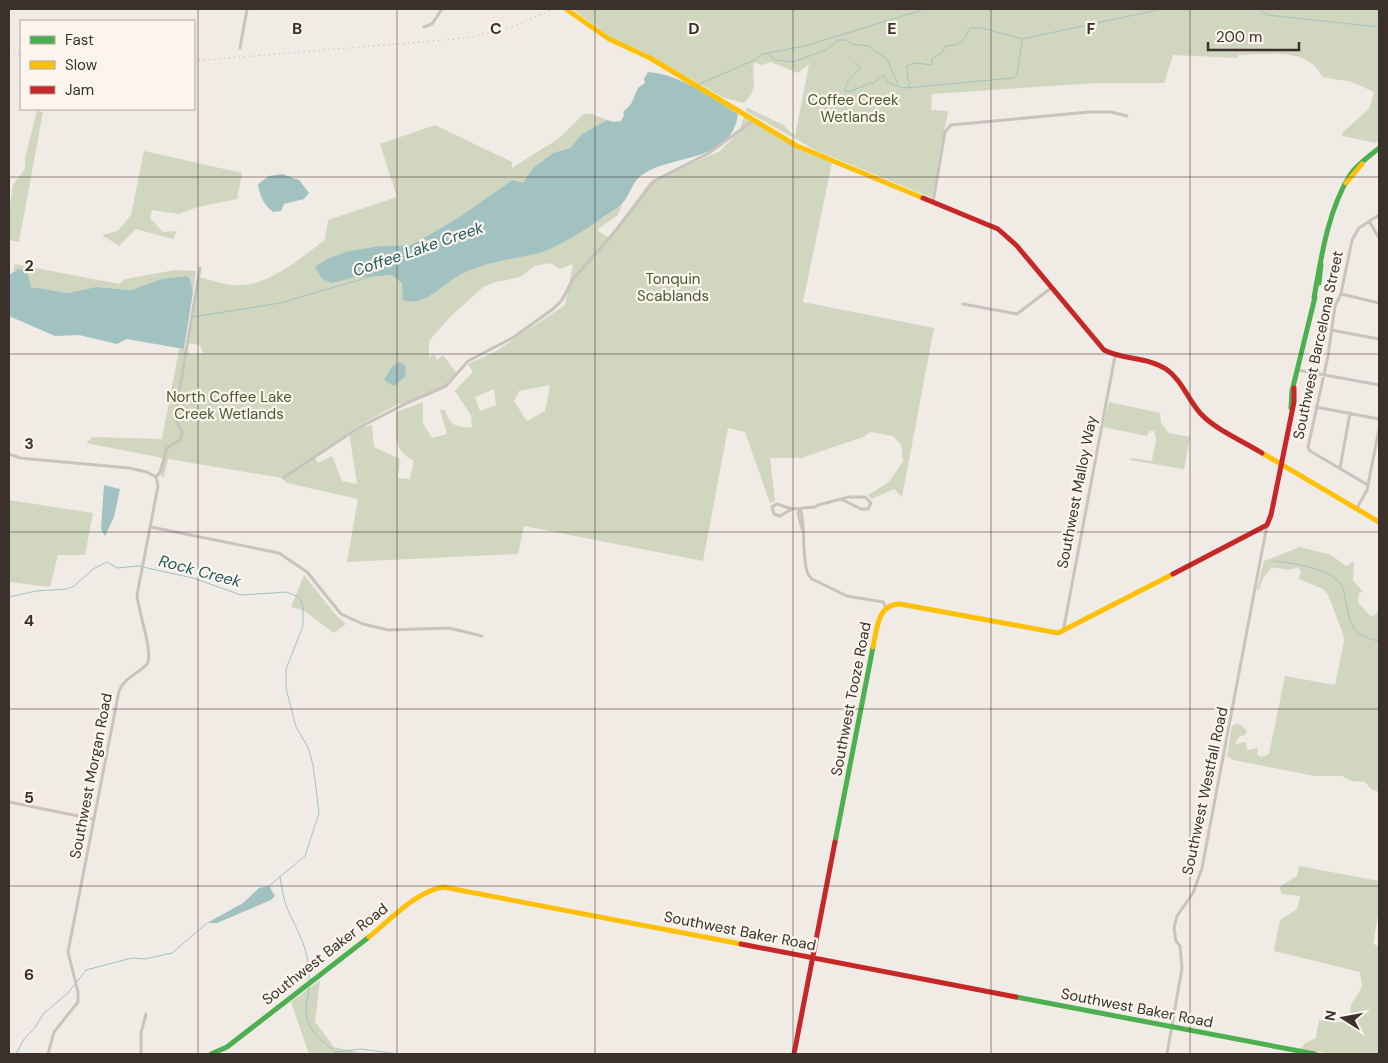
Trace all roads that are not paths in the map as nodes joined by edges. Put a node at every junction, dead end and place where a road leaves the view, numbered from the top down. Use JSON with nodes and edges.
{"nodes":[{"id":1,"x":247,"y":9,"type":"edge"},
{"id":2,"x":442,"y":9,"type":"edge"},
{"id":3,"x":566,"y":9,"type":"edge"},
{"id":4,"x":424,"y":27,"type":"dead end"},
{"id":5,"x":240,"y":48,"type":"dead end"},
{"id":6,"x":1127,"y":116,"type":"dead end"},
{"id":7,"x":754,"y":120,"type":"junction"},
{"id":8,"x":1379,"y":148,"type":"edge"},
{"id":9,"x":933,"y":202,"type":"junction"},
{"id":10,"x":1379,"y":215,"type":"edge"},
{"id":11,"x":1369,"y":222,"type":"junction"},
{"id":12,"x":1379,"y":238,"type":"edge"},
{"id":13,"x":200,"y":268,"type":"dead end"},
{"id":14,"x":1051,"y":288,"type":"junction"},
{"id":15,"x":1341,"y":294,"type":"junction"},
{"id":16,"x":1379,"y":303,"type":"edge"},
{"id":17,"x":963,"y":304,"type":"dead end"},
{"id":18,"x":1331,"y":330,"type":"junction"},
{"id":19,"x":1379,"y":339,"type":"edge"},
{"id":20,"x":1115,"y":356,"type":"junction"},
{"id":21,"x":1298,"y":370,"type":"junction"},
{"id":22,"x":1324,"y":374,"type":"junction"},
{"id":23,"x":1379,"y":385,"type":"edge"},
{"id":24,"x":1316,"y":407,"type":"junction"},
{"id":25,"x":1350,"y":413,"type":"junction"},
{"id":26,"x":1379,"y":419,"type":"edge"},
{"id":27,"x":1379,"y":429,"type":"edge"},
{"id":28,"x":1378,"y":440,"type":"edge"},
{"id":29,"x":9,"y":454,"type":"edge"},
{"id":30,"x":1280,"y":464,"type":"junction"},
{"id":31,"x":1340,"y":468,"type":"junction"},
{"id":32,"x":156,"y":476,"type":"junction"},
{"id":33,"x":283,"y":478,"type":"dead end"},
{"id":34,"x":1368,"y":485,"type":"junction"},
{"id":35,"x":841,"y":499,"type":"junction"},
{"id":36,"x":792,"y":509,"type":"junction"},
{"id":37,"x":800,"y":509,"type":"junction"},
{"id":38,"x":1356,"y":509,"type":"junction"},
{"id":39,"x":1379,"y":522,"type":"edge"},
{"id":40,"x":1267,"y":525,"type":"junction"},
{"id":41,"x":151,"y":527,"type":"junction"},
{"id":42,"x":886,"y":608,"type":"junction"},
{"id":43,"x":1063,"y":632,"type":"junction"},
{"id":44,"x":482,"y":636,"type":"dead end"},
{"id":45,"x":9,"y":802,"type":"edge"},
{"id":46,"x":93,"y":819,"type":"junction"},
{"id":47,"x":814,"y":958,"type":"junction"},
{"id":48,"x":146,"y":1014,"type":"dead end"},
{"id":49,"x":1172,"y":1027,"type":"junction"},
{"id":50,"x":48,"y":1054,"type":"edge"},
{"id":51,"x":141,"y":1054,"type":"edge"},
{"id":52,"x":211,"y":1054,"type":"edge"},
{"id":53,"x":794,"y":1054,"type":"edge"},
{"id":54,"x":1167,"y":1054,"type":"edge"},
{"id":55,"x":1315,"y":1054,"type":"edge"}],
"edges":[{"from":1,"to":5,"type":"street"},
{"from":2,"to":4,"type":"street"},
{"from":3,"to":7,"type":"main road"},
{"from":6,"to":9,"type":"street"},
{"from":7,"to":9,"type":"main road"},
{"from":7,"to":33,"type":"street"},
{"from":8,"to":21,"type":"main road"},
{"from":9,"to":14,"type":"main road"},
{"from":10,"to":11,"type":"street","name":"Southwest Barcelona Street"},
{"from":11,"to":12,"type":"street"},
{"from":11,"to":15,"type":"street","name":"Southwest Barcelona Street"},
{"from":13,"to":32,"type":"street","name":"Southwest Morgan Road"},
{"from":14,"to":17,"type":"street"},
{"from":14,"to":20,"type":"main road"},
{"from":15,"to":16,"type":"street"},
{"from":15,"to":18,"type":"street","name":"Southwest Barcelona Street"},
{"from":18,"to":19,"type":"street"},
{"from":18,"to":22,"type":"street","name":"Southwest Barcelona Street"},
{"from":20,"to":30,"type":"main road"},
{"from":20,"to":43,"type":"street","name":"Southwest Malloy Way"},
{"from":21,"to":22,"type":"street"},
{"from":21,"to":30,"type":"main road"},
{"from":22,"to":23,"type":"street"},
{"from":22,"to":24,"type":"street","name":"Southwest Barcelona Street"},
{"from":24,"to":25,"type":"street"},
{"from":24,"to":31,"type":"street","name":"Southwest Barcelona Street"},
{"from":25,"to":26,"type":"street"},
{"from":25,"to":31,"type":"street"},
{"from":27,"to":28,"type":"street"},
{"from":28,"to":34,"type":"street"},
{"from":29,"to":32,"type":"street"},
{"from":30,"to":38,"type":"main road"},
{"from":30,"to":40,"type":"main road"},
{"from":31,"to":34,"type":"street"},
{"from":32,"to":41,"type":"street","name":"Southwest Morgan Road"},
{"from":34,"to":38,"type":"street"},
{"from":35,"to":35,"type":"street"},
{"from":35,"to":37,"type":"street"},
{"from":36,"to":36,"type":"street"},
{"from":36,"to":37,"type":"street"},
{"from":37,"to":42,"type":"street"},
{"from":38,"to":39,"type":"main road"},
{"from":40,"to":43,"type":"main road"},
{"from":40,"to":49,"type":"street","name":"Southwest Westfall Road"},
{"from":41,"to":44,"type":"street"},
{"from":41,"to":46,"type":"street","name":"Southwest Morgan Road"},
{"from":42,"to":43,"type":"main road","name":"Southwest Tooze Road"},
{"from":42,"to":47,"type":"main road","name":"Southwest Tooze Road"},
{"from":45,"to":46,"type":"street"},
{"from":46,"to":50,"type":"street","name":"Southwest Morgan Road"},
{"from":47,"to":49,"type":"main road","name":"Southwest Baker Road"},
{"from":47,"to":52,"type":"main road","name":"Southwest Baker Road"},
{"from":47,"to":53,"type":"main road","name":"Southwest Tooze Road"},
{"from":48,"to":51,"type":"street"},
{"from":49,"to":54,"type":"street","name":"Southwest Westfall Road"},
{"from":49,"to":55,"type":"main road","name":"Southwest Baker Road"}]}
